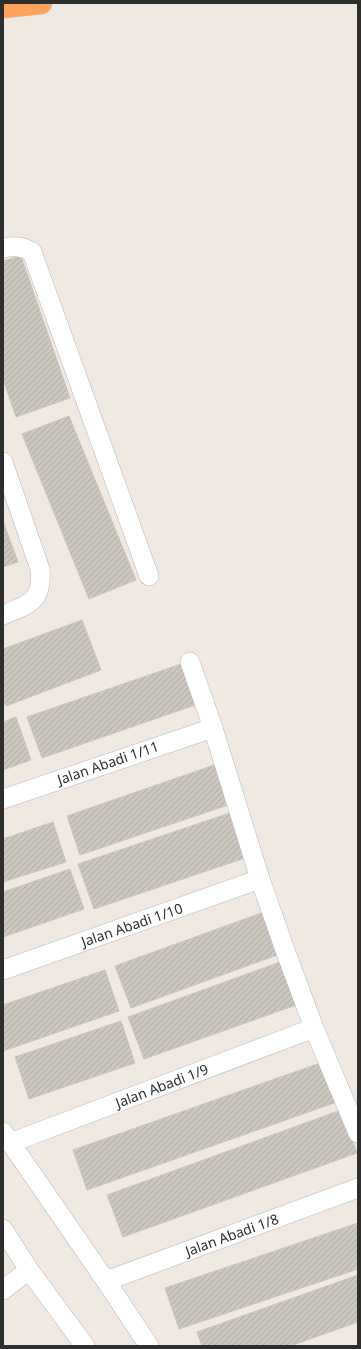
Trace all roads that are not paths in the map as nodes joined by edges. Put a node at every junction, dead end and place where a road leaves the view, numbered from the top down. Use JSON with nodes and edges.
{"nodes":[{"id":1,"x":41,"y":3,"type":"edge"},
{"id":2,"x":3,"y":7,"type":"edge"},
{"id":3,"x":3,"y":248,"type":"edge"},
{"id":4,"x":3,"y":462,"type":"edge"},
{"id":5,"x":150,"y":576,"type":"dead end"},
{"id":6,"x":3,"y":614,"type":"edge"},
{"id":7,"x":190,"y":662,"type":"dead end"},
{"id":8,"x":213,"y":728,"type":"junction"},
{"id":9,"x":3,"y":799,"type":"edge"},
{"id":10,"x":260,"y":880,"type":"junction"},
{"id":11,"x":3,"y":970,"type":"edge"},
{"id":12,"x":314,"y":1028,"type":"junction"},
{"id":13,"x":358,"y":1133,"type":"edge"},
{"id":14,"x":7,"y":1137,"type":"edge"},
{"id":15,"x":358,"y":1188,"type":"edge"},
{"id":16,"x":3,"y":1229,"type":"edge"},
{"id":17,"x":29,"y":1270,"type":"junction"},
{"id":18,"x":106,"y":1281,"type":"junction"},
{"id":19,"x":3,"y":1290,"type":"edge"},
{"id":20,"x":85,"y":1346,"type":"edge"},
{"id":21,"x":149,"y":1346,"type":"edge"}],
"edges":[{"from":1,"to":2,"type":"highway"},
{"from":3,"to":5,"type":"street"},
{"from":4,"to":6,"type":"street"},
{"from":7,"to":8,"type":"street"},
{"from":8,"to":9,"type":"street","name":"Jalan Abadi 1/11"},
{"from":8,"to":10,"type":"street"},
{"from":10,"to":11,"type":"street","name":"Jalan Abadi 1/10"},
{"from":10,"to":12,"type":"street"},
{"from":12,"to":13,"type":"street"},
{"from":12,"to":14,"type":"street","name":"Jalan Abadi 1/9"},
{"from":14,"to":18,"type":"street"},
{"from":15,"to":18,"type":"street","name":"Jalan Abadi 1/8"},
{"from":16,"to":17,"type":"street"},
{"from":17,"to":19,"type":"street"},
{"from":17,"to":20,"type":"street"},
{"from":18,"to":21,"type":"street"}]}
